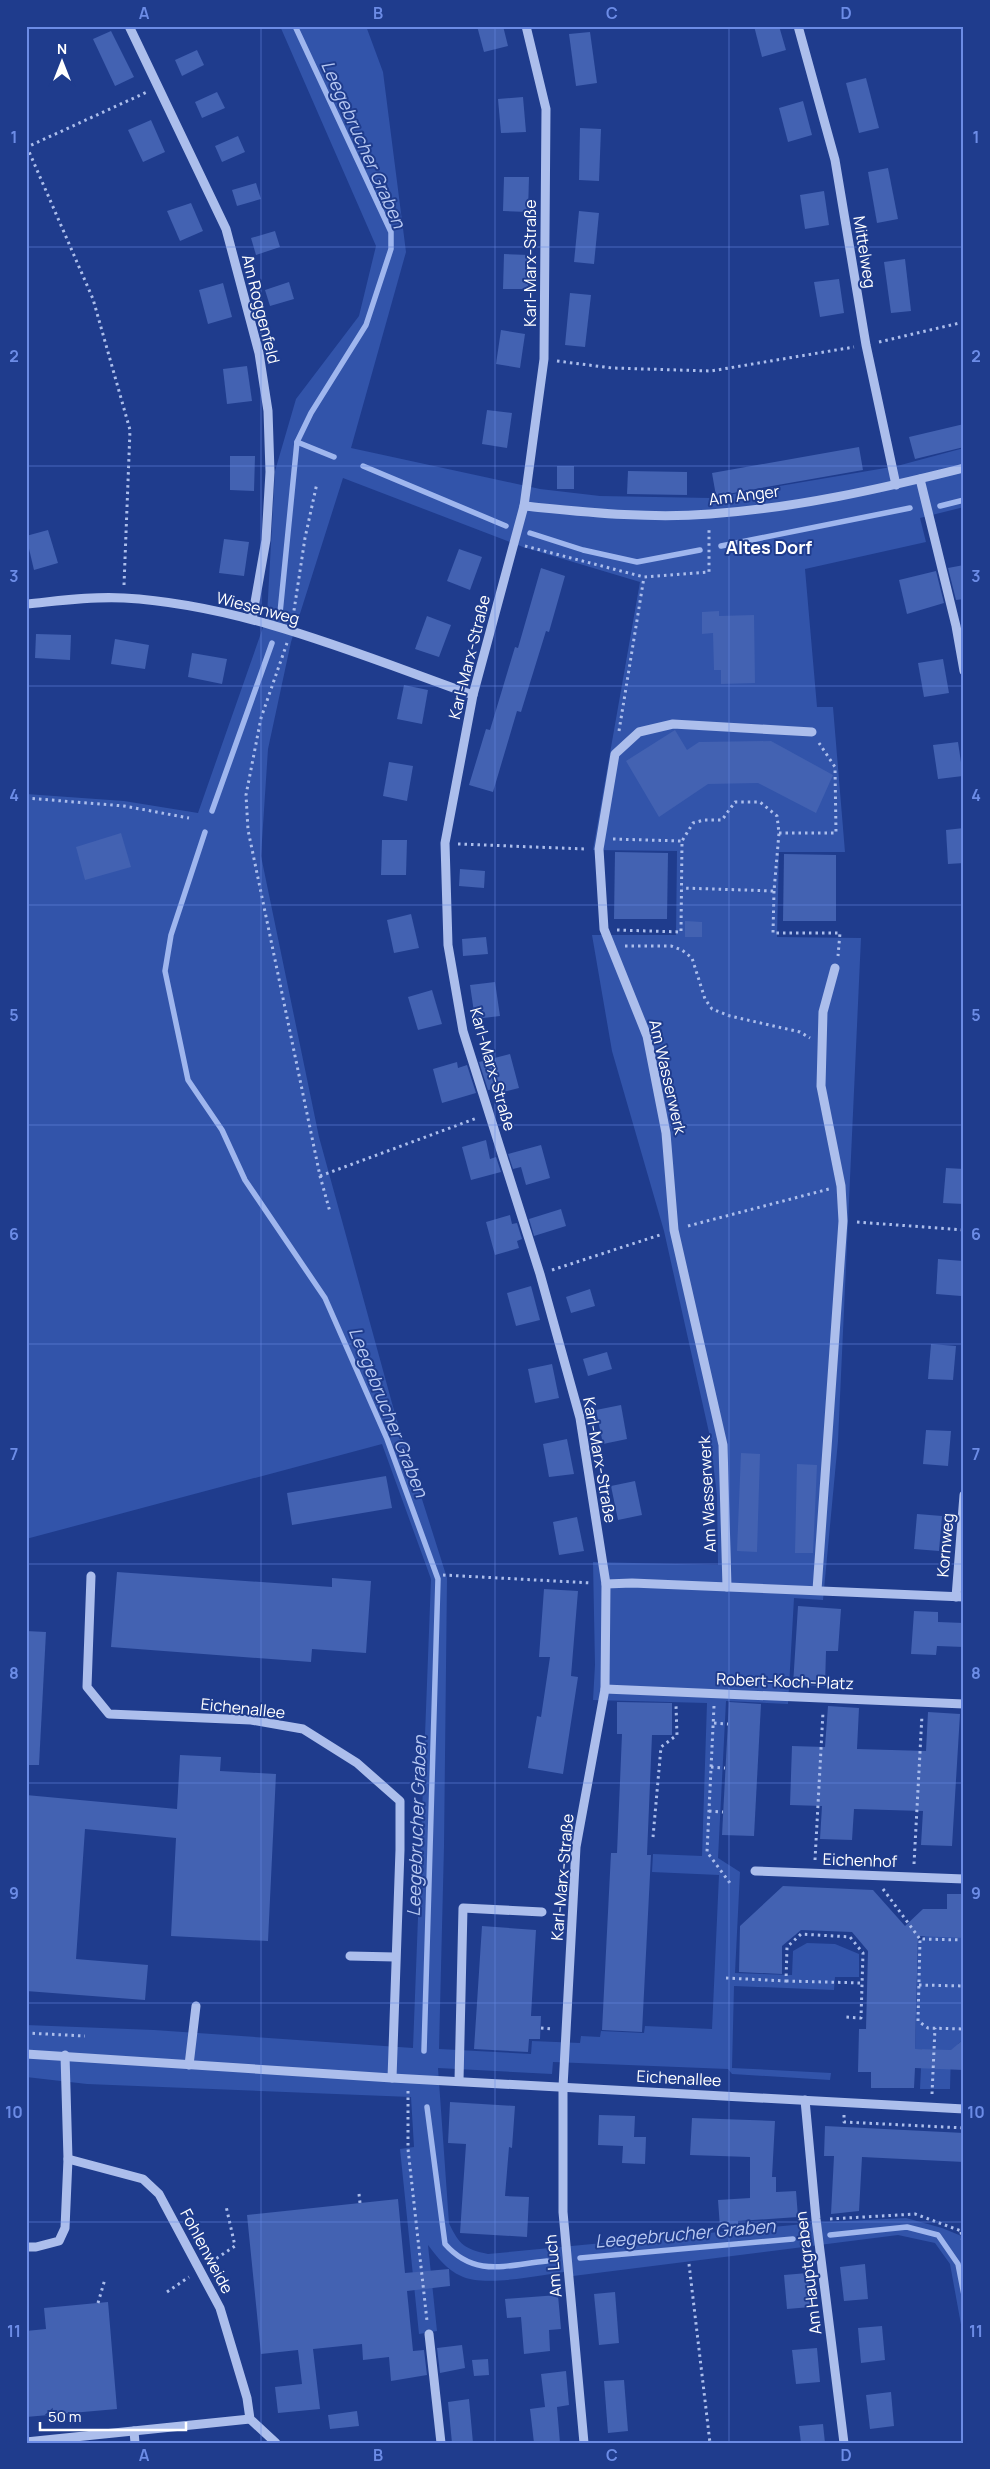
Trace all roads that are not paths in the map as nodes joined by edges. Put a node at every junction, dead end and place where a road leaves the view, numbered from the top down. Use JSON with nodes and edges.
{"nodes":[{"id":1,"x":130,"y":26,"type":"edge"},
{"id":2,"x":526,"y":26,"type":"edge"},
{"id":3,"x":798,"y":26,"type":"edge"},
{"id":4,"x":964,"y":468,"type":"edge"},
{"id":5,"x":920,"y":479,"type":"junction"},
{"id":6,"x":896,"y":484,"type":"junction"},
{"id":7,"x":524,"y":506,"type":"junction"},
{"id":8,"x":26,"y":604,"type":"edge"},
{"id":9,"x":252,"y":619,"type":"junction"},
{"id":10,"x":964,"y":671,"type":"edge"},
{"id":11,"x":473,"y":695,"type":"junction"},
{"id":12,"x":812,"y":732,"type":"road end"},
{"id":13,"x":835,"y":968,"type":"road end"},
{"id":14,"x":964,"y":1495,"type":"edge"},
{"id":15,"x":90,"y":1576,"type":"dead end"},
{"id":16,"x":606,"y":1584,"type":"junction"},
{"id":17,"x":727,"y":1587,"type":"junction"},
{"id":18,"x":817,"y":1590,"type":"junction"},
{"id":19,"x":960,"y":1597,"type":"edge"},
{"id":20,"x":606,"y":1689,"type":"junction"},
{"id":21,"x":964,"y":1704,"type":"edge"},
{"id":22,"x":755,"y":1872,"type":"dead end"},
{"id":23,"x":964,"y":1878,"type":"edge"},
{"id":24,"x":542,"y":1912,"type":"dead end"},
{"id":25,"x":350,"y":1956,"type":"dead end"},
{"id":26,"x":395,"y":1957,"type":"junction"},
{"id":27,"x":196,"y":2006,"type":"dead end"},
{"id":28,"x":26,"y":2054,"type":"edge"},
{"id":29,"x":65,"y":2055,"type":"junction"},
{"id":30,"x":189,"y":2064,"type":"junction"},
{"id":31,"x":392,"y":2078,"type":"junction"},
{"id":32,"x":459,"y":2082,"type":"junction"},
{"id":33,"x":563,"y":2087,"type":"junction"},
{"id":34,"x":806,"y":2100,"type":"junction"},
{"id":35,"x":964,"y":2109,"type":"edge"},
{"id":36,"x":68,"y":2159,"type":"junction"},
{"id":37,"x":26,"y":2247,"type":"edge"},
{"id":38,"x":429,"y":2334,"type":"road end"},
{"id":39,"x":250,"y":2419,"type":"junction"},
{"id":40,"x":134,"y":2431,"type":"junction"},
{"id":41,"x":26,"y":2442,"type":"edge"},
{"id":42,"x":135,"y":2443,"type":"edge"},
{"id":43,"x":276,"y":2443,"type":"edge"},
{"id":44,"x":441,"y":2443,"type":"edge"},
{"id":45,"x":584,"y":2443,"type":"edge"},
{"id":46,"x":844,"y":2443,"type":"edge"}],
"edges":[{"from":1,"to":9,"type":"street","name":"Am Roggenfeld"},
{"from":2,"to":7,"type":"street","name":"Karl-Marx-Straße"},
{"from":3,"to":6,"type":"street","name":"Mittelweg"},
{"from":4,"to":5,"type":"street","name":"Am Anger"},
{"from":5,"to":6,"type":"street","name":"Am Anger"},
{"from":5,"to":10,"type":"street"},
{"from":6,"to":7,"type":"street","name":"Am Anger"},
{"from":7,"to":11,"type":"street","name":"Karl-Marx-Straße"},
{"from":8,"to":9,"type":"street","name":"Wiesenweg"},
{"from":9,"to":11,"type":"street","name":"Wiesenweg"},
{"from":11,"to":16,"type":"street","name":"Karl-Marx-Straße"},
{"from":12,"to":17,"type":"street","name":"Am Wasserwerk"},
{"from":13,"to":18,"type":"street"},
{"from":14,"to":19,"type":"street","name":"Kornweg"},
{"from":15,"to":26,"type":"street","name":"Eichenallee"},
{"from":16,"to":17,"type":"street"},
{"from":16,"to":20,"type":"street","name":"Karl-Marx-Straße"},
{"from":17,"to":18,"type":"street"},
{"from":18,"to":19,"type":"street"},
{"from":20,"to":21,"type":"street","name":"Robert-Koch-Platz"},
{"from":20,"to":33,"type":"street","name":"Karl-Marx-Straße"},
{"from":22,"to":23,"type":"street","name":"Eichenhof"},
{"from":24,"to":32,"type":"street"},
{"from":25,"to":26,"type":"street"},
{"from":26,"to":31,"type":"street","name":"Eichenallee"},
{"from":27,"to":30,"type":"street"},
{"from":28,"to":29,"type":"street","name":"Eichenallee"},
{"from":29,"to":30,"type":"street","name":"Eichenallee"},
{"from":29,"to":36,"type":"street"},
{"from":30,"to":31,"type":"street","name":"Eichenallee"},
{"from":31,"to":32,"type":"street","name":"Eichenallee"},
{"from":32,"to":33,"type":"street","name":"Eichenallee"},
{"from":33,"to":34,"type":"street","name":"Eichenallee"},
{"from":33,"to":45,"type":"street","name":"Am Luch"},
{"from":34,"to":35,"type":"street","name":"Eichenallee"},
{"from":34,"to":46,"type":"street","name":"Am Hauptgraben"},
{"from":36,"to":37,"type":"street"},
{"from":36,"to":39,"type":"street","name":"Fohlenweide"},
{"from":38,"to":44,"type":"street"},
{"from":39,"to":40,"type":"street"},
{"from":39,"to":43,"type":"street"},
{"from":40,"to":41,"type":"street"},
{"from":40,"to":42,"type":"street"}]}
